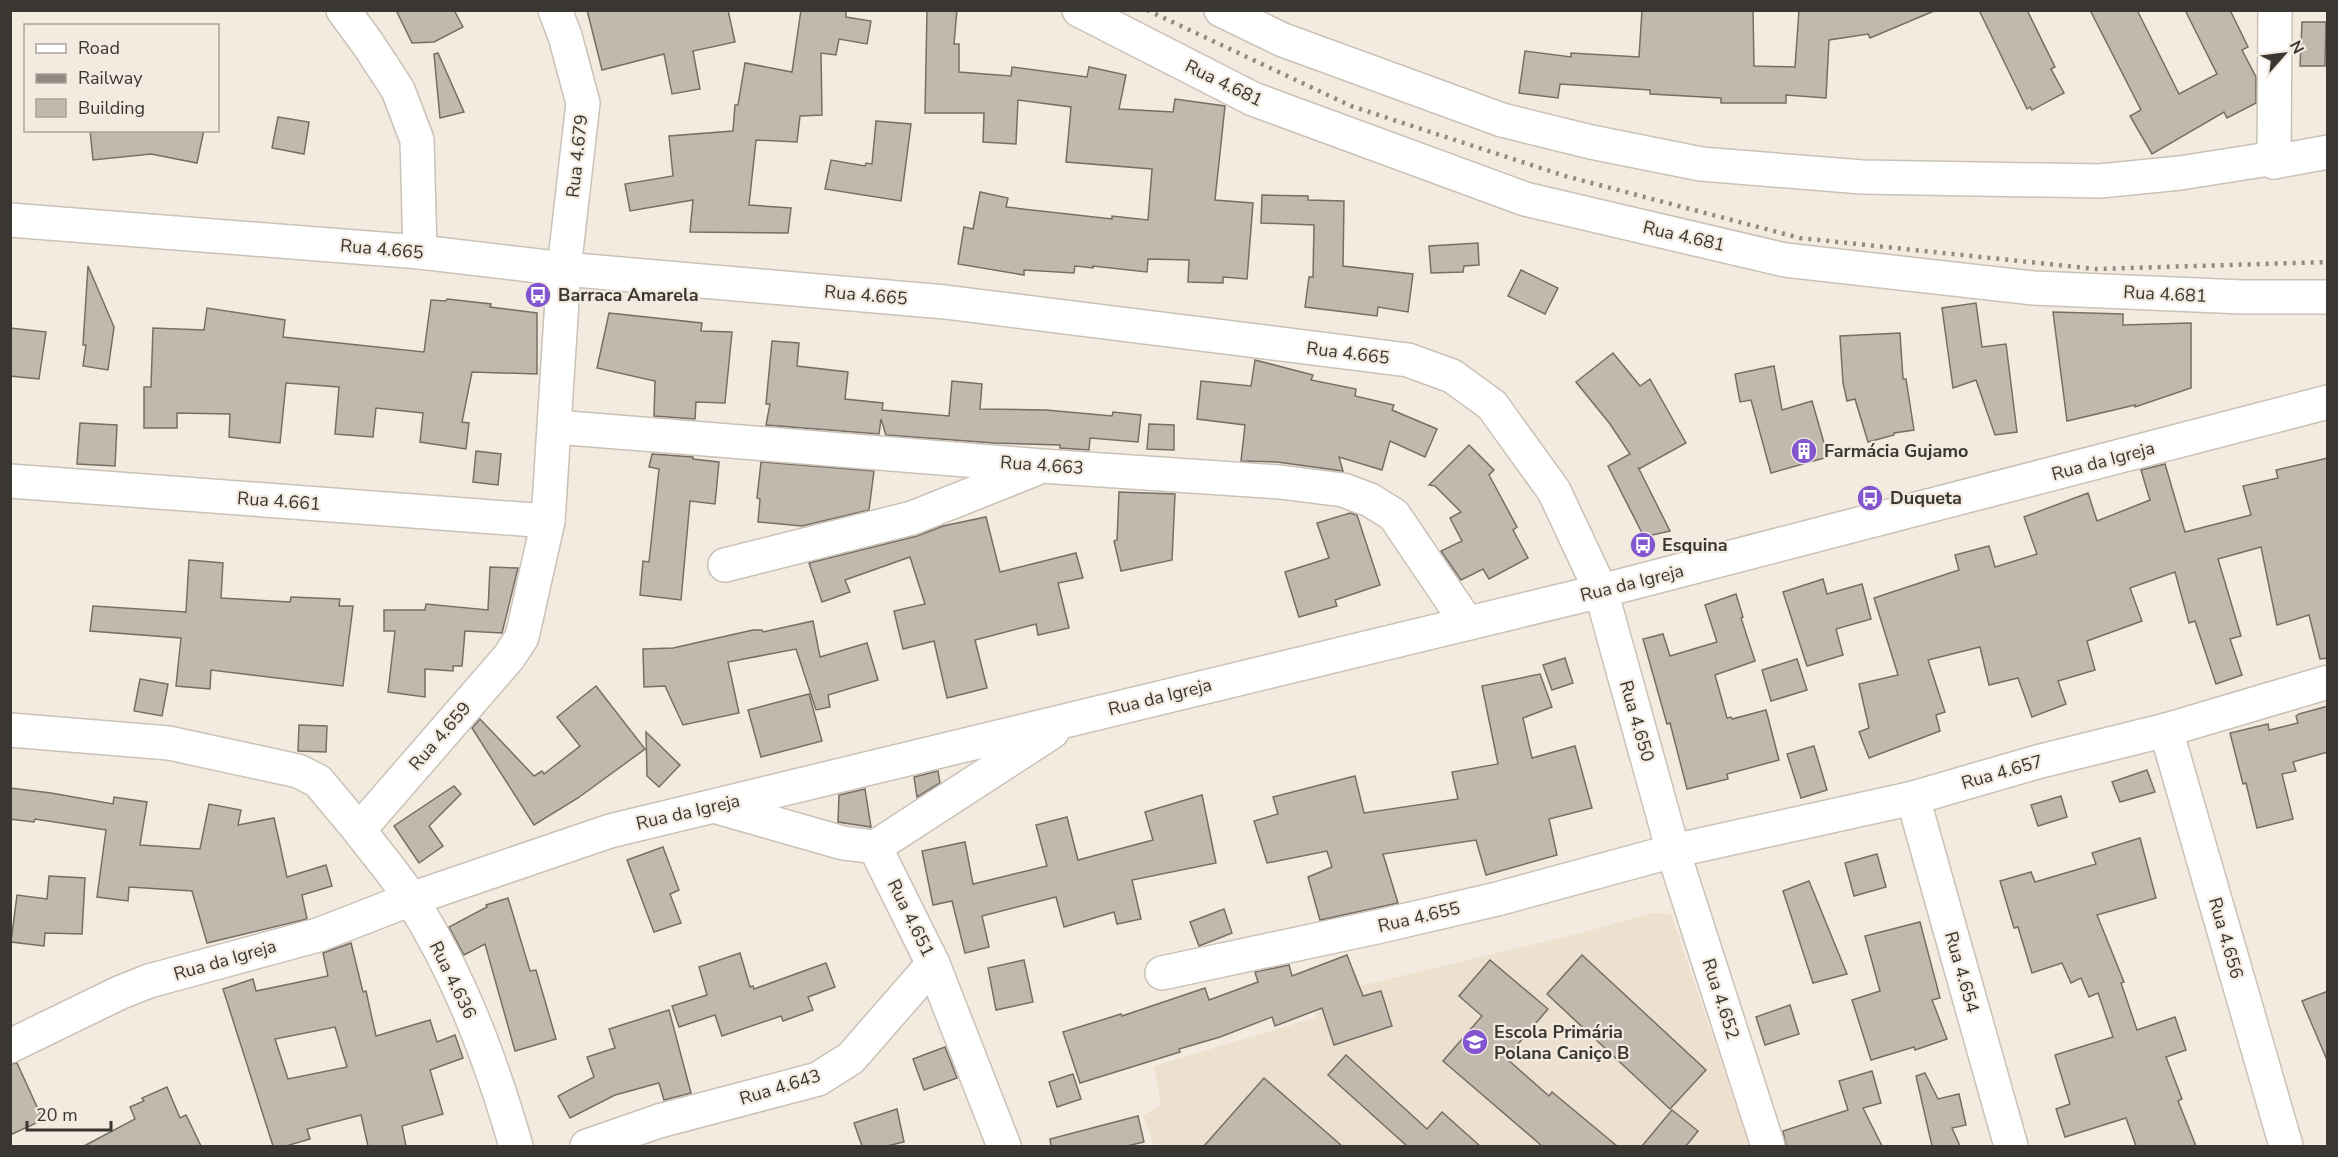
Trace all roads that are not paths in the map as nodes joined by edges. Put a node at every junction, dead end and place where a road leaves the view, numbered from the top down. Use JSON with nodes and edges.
{"nodes":[{"id":1,"x":343,"y":10,"type":"edge"},
{"id":2,"x":555,"y":10,"type":"edge"},
{"id":3,"x":1079,"y":10,"type":"edge"},
{"id":4,"x":1221,"y":10,"type":"edge"},
{"id":5,"x":2275,"y":10,"type":"edge"},
{"id":6,"x":2328,"y":152,"type":"edge"},
{"id":7,"x":2274,"y":162,"type":"junction"},
{"id":8,"x":10,"y":220,"type":"edge"},
{"id":9,"x":420,"y":252,"type":"junction"},
{"id":10,"x":564,"y":269,"type":"junction"},
{"id":11,"x":2328,"y":297,"type":"edge"},
{"id":12,"x":2328,"y":402,"type":"edge"},
{"id":13,"x":555,"y":427,"type":"junction"},
{"id":14,"x":1042,"y":466,"type":"junction"},
{"id":15,"x":10,"y":481,"type":"edge"},
{"id":16,"x":548,"y":521,"type":"junction"},
{"id":17,"x":725,"y":565,"type":"dead end"},
{"id":18,"x":1601,"y":591,"type":"junction"},
{"id":19,"x":1467,"y":623,"type":"junction"},
{"id":20,"x":2328,"y":682,"type":"edge"},
{"id":21,"x":1070,"y":719,"type":"junction"},
{"id":22,"x":10,"y":730,"type":"edge"},
{"id":23,"x":2166,"y":730,"type":"junction"},
{"id":24,"x":1913,"y":798,"type":"junction"},
{"id":25,"x":714,"y":806,"type":"junction"},
{"id":26,"x":359,"y":830,"type":"junction"},
{"id":27,"x":875,"y":847,"type":"junction"},
{"id":28,"x":1674,"y":851,"type":"junction"},
{"id":29,"x":411,"y":899,"type":"junction"},
{"id":30,"x":933,"y":964,"type":"junction"},
{"id":31,"x":1162,"y":973,"type":"dead end"},
{"id":32,"x":10,"y":1046,"type":"edge"},
{"id":33,"x":665,"y":1134,"type":"edge"},
{"id":34,"x":516,"y":1146,"type":"edge"},
{"id":35,"x":587,"y":1146,"type":"edge"},
{"id":36,"x":1004,"y":1146,"type":"edge"},
{"id":37,"x":1768,"y":1146,"type":"edge"},
{"id":38,"x":2011,"y":1146,"type":"edge"},
{"id":39,"x":2286,"y":1146,"type":"edge"}],
"edges":[{"from":1,"to":9,"type":"street"},
{"from":2,"to":10,"type":"street","name":"Rua 4.679"},
{"from":3,"to":11,"type":"street","name":"Rua 4.681"},
{"from":4,"to":7,"type":"street"},
{"from":5,"to":7,"type":"street"},
{"from":6,"to":7,"type":"street"},
{"from":8,"to":9,"type":"street","name":"Rua 4.665"},
{"from":9,"to":10,"type":"street","name":"Rua 4.665"},
{"from":10,"to":13,"type":"street","name":"Rua 4.659"},
{"from":10,"to":18,"type":"street","name":"Rua 4.665"},
{"from":12,"to":18,"type":"street","name":"Rua da Igreja"},
{"from":13,"to":14,"type":"street","name":"Rua 4.663"},
{"from":13,"to":16,"type":"street","name":"Rua 4.659"},
{"from":14,"to":17,"type":"street"},
{"from":14,"to":19,"type":"street","name":"Rua 4.663"},
{"from":15,"to":16,"type":"street","name":"Rua 4.661"},
{"from":16,"to":26,"type":"street","name":"Rua 4.659"},
{"from":18,"to":19,"type":"street","name":"Rua da Igreja"},
{"from":18,"to":28,"type":"street","name":"Rua 4.650"},
{"from":19,"to":21,"type":"street","name":"Rua da Igreja"},
{"from":20,"to":23,"type":"street","name":"Rua 4.657"},
{"from":21,"to":25,"type":"street","name":"Rua da Igreja"},
{"from":21,"to":27,"type":"street"},
{"from":22,"to":26,"type":"street"},
{"from":23,"to":24,"type":"street","name":"Rua 4.657"},
{"from":23,"to":39,"type":"street","name":"Rua 4.656"},
{"from":24,"to":28,"type":"street","name":"Rua 4.657"},
{"from":24,"to":38,"type":"street","name":"Rua 4.654"},
{"from":25,"to":27,"type":"street"},
{"from":25,"to":29,"type":"street","name":"Rua da Igreja"},
{"from":26,"to":29,"type":"street","name":"Rua 4.636"},
{"from":27,"to":30,"type":"street","name":"Rua 4.651"},
{"from":28,"to":31,"type":"street","name":"Rua 4.655"},
{"from":28,"to":37,"type":"street","name":"Rua 4.652"},
{"from":29,"to":32,"type":"street","name":"Rua da Igreja"},
{"from":29,"to":34,"type":"street","name":"Rua 4.636"},
{"from":30,"to":33,"type":"street","name":"Rua 4.643"},
{"from":30,"to":36,"type":"street","name":"Rua 4.651"},
{"from":33,"to":35,"type":"street","name":"Rua 4.643"}]}
